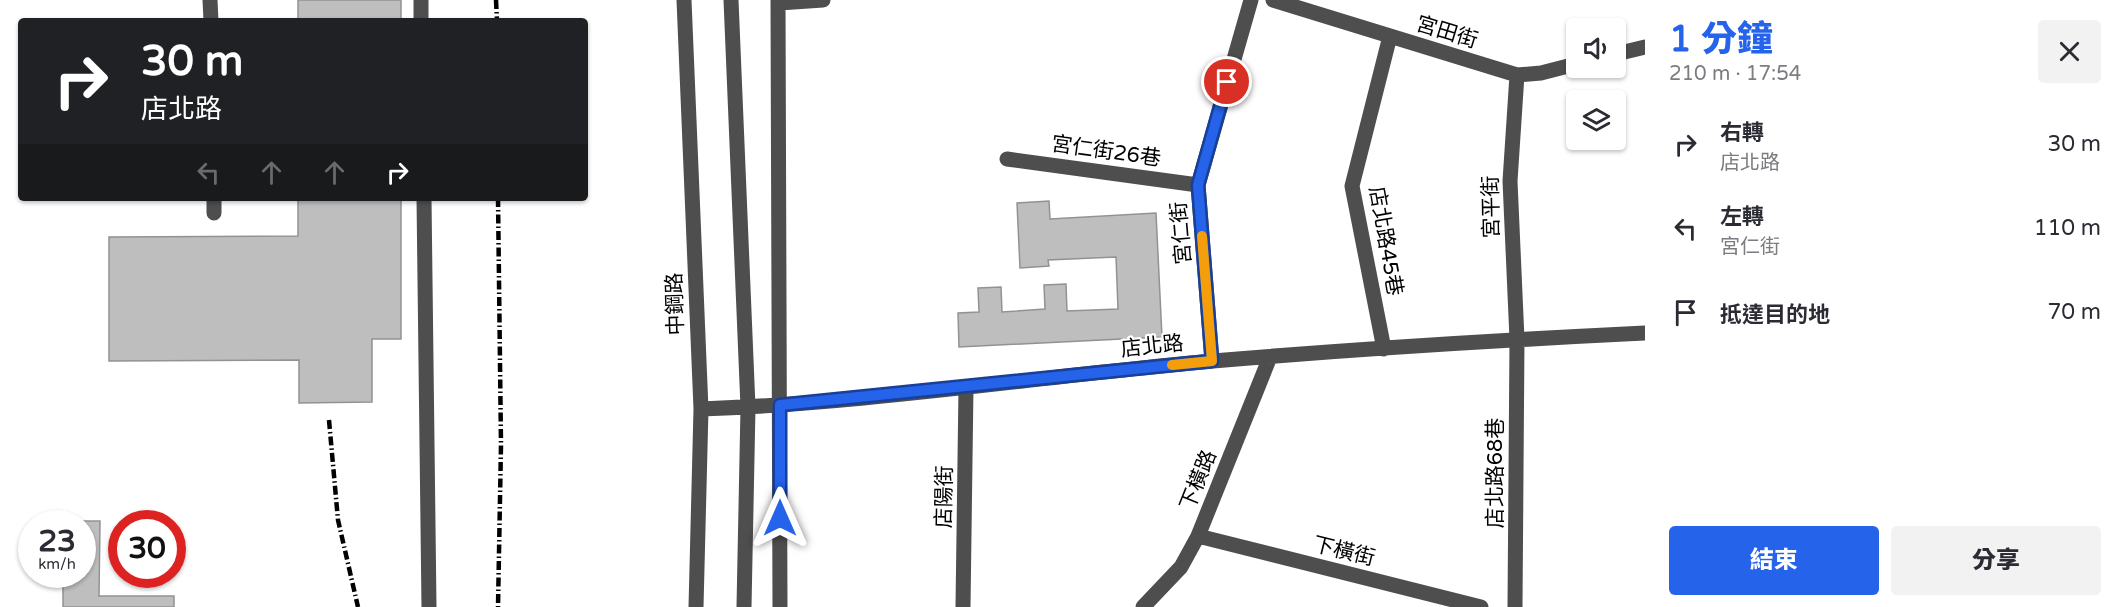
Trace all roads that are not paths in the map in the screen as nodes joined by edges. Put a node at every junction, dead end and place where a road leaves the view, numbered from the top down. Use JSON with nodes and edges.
{"nodes":[{"id":1,"x":210,"y":0,"type":"edge"},
{"id":2,"x":421,"y":0,"type":"edge"},
{"id":3,"x":684,"y":0,"type":"edge"},
{"id":4,"x":731,"y":0,"type":"edge"},
{"id":5,"x":823,"y":0,"type":"edge"},
{"id":6,"x":1251,"y":0,"type":"edge"},
{"id":7,"x":1273,"y":0,"type":"edge"},
{"id":8,"x":779,"y":2,"type":"edge"},
{"id":9,"x":211,"y":18,"type":"edge"},
{"id":10,"x":421,"y":18,"type":"edge"},
{"id":11,"x":1390,"y":36,"type":"junction"},
{"id":12,"x":1645,"y":47,"type":"edge"},
{"id":13,"x":1626,"y":52,"type":"edge"},
{"id":14,"x":1566,"y":67,"type":"edge"},
{"id":15,"x":1517,"y":75,"type":"junction"},
{"id":16,"x":1007,"y":159,"type":"dead end"},
{"id":17,"x":1198,"y":185,"type":"junction"},
{"id":18,"x":424,"y":201,"type":"edge"},
{"id":19,"x":1645,"y":333,"type":"edge"},
{"id":20,"x":1517,"y":339,"type":"junction"},
{"id":21,"x":1384,"y":349,"type":"junction"},
{"id":22,"x":1270,"y":357,"type":"junction"},
{"id":23,"x":1212,"y":361,"type":"junction"},
{"id":24,"x":966,"y":387,"type":"junction"},
{"id":25,"x":780,"y":405,"type":"junction"},
{"id":26,"x":748,"y":407,"type":"junction"},
{"id":27,"x":701,"y":409,"type":"junction"},
{"id":28,"x":1198,"y":536,"type":"junction"},
{"id":29,"x":429,"y":607,"type":"edge"},
{"id":30,"x":696,"y":607,"type":"edge"},
{"id":31,"x":744,"y":607,"type":"edge"},
{"id":32,"x":780,"y":607,"type":"edge"},
{"id":33,"x":963,"y":607,"type":"edge"},
{"id":34,"x":1143,"y":607,"type":"edge"},
{"id":35,"x":1481,"y":607,"type":"edge"},
{"id":36,"x":1515,"y":607,"type":"edge"}],
"edges":[{"from":1,"to":9,"type":"street"},
{"from":2,"to":10,"type":"street"},
{"from":3,"to":27,"type":"street","name":"中鋼路"},
{"from":4,"to":26,"type":"street"},
{"from":5,"to":8,"type":"street"},
{"from":6,"to":17,"type":"street","name":"宮仁街"},
{"from":7,"to":11,"type":"street","name":"宮田街"},
{"from":8,"to":25,"type":"street"},
{"from":11,"to":15,"type":"street","name":"宮田街"},
{"from":11,"to":21,"type":"street","name":"店北路45巷"},
{"from":12,"to":13,"type":"street"},
{"from":14,"to":15,"type":"street","name":"宮田街"},
{"from":15,"to":20,"type":"street","name":"宮平街"},
{"from":16,"to":17,"type":"street","name":"宮仁街26巷"},
{"from":17,"to":23,"type":"street","name":"宮仁街"},
{"from":18,"to":29,"type":"street"},
{"from":19,"to":20,"type":"street","name":"店北路"},
{"from":20,"to":21,"type":"street","name":"店北路"},
{"from":20,"to":36,"type":"street","name":"店北路68巷"},
{"from":21,"to":22,"type":"street","name":"店北路"},
{"from":22,"to":23,"type":"street","name":"店北路"},
{"from":22,"to":28,"type":"street","name":"下橫路"},
{"from":23,"to":24,"type":"street","name":"店北路"},
{"from":24,"to":25,"type":"street","name":"店北路"},
{"from":24,"to":33,"type":"street","name":"店陽街"},
{"from":25,"to":26,"type":"street","name":"店北路"},
{"from":25,"to":32,"type":"street"},
{"from":26,"to":27,"type":"street","name":"店北路"},
{"from":26,"to":31,"type":"street"},
{"from":27,"to":30,"type":"street","name":"中鋼路"},
{"from":28,"to":34,"type":"street","name":"下橫路"},
{"from":28,"to":35,"type":"street","name":"下橫街"}]}
